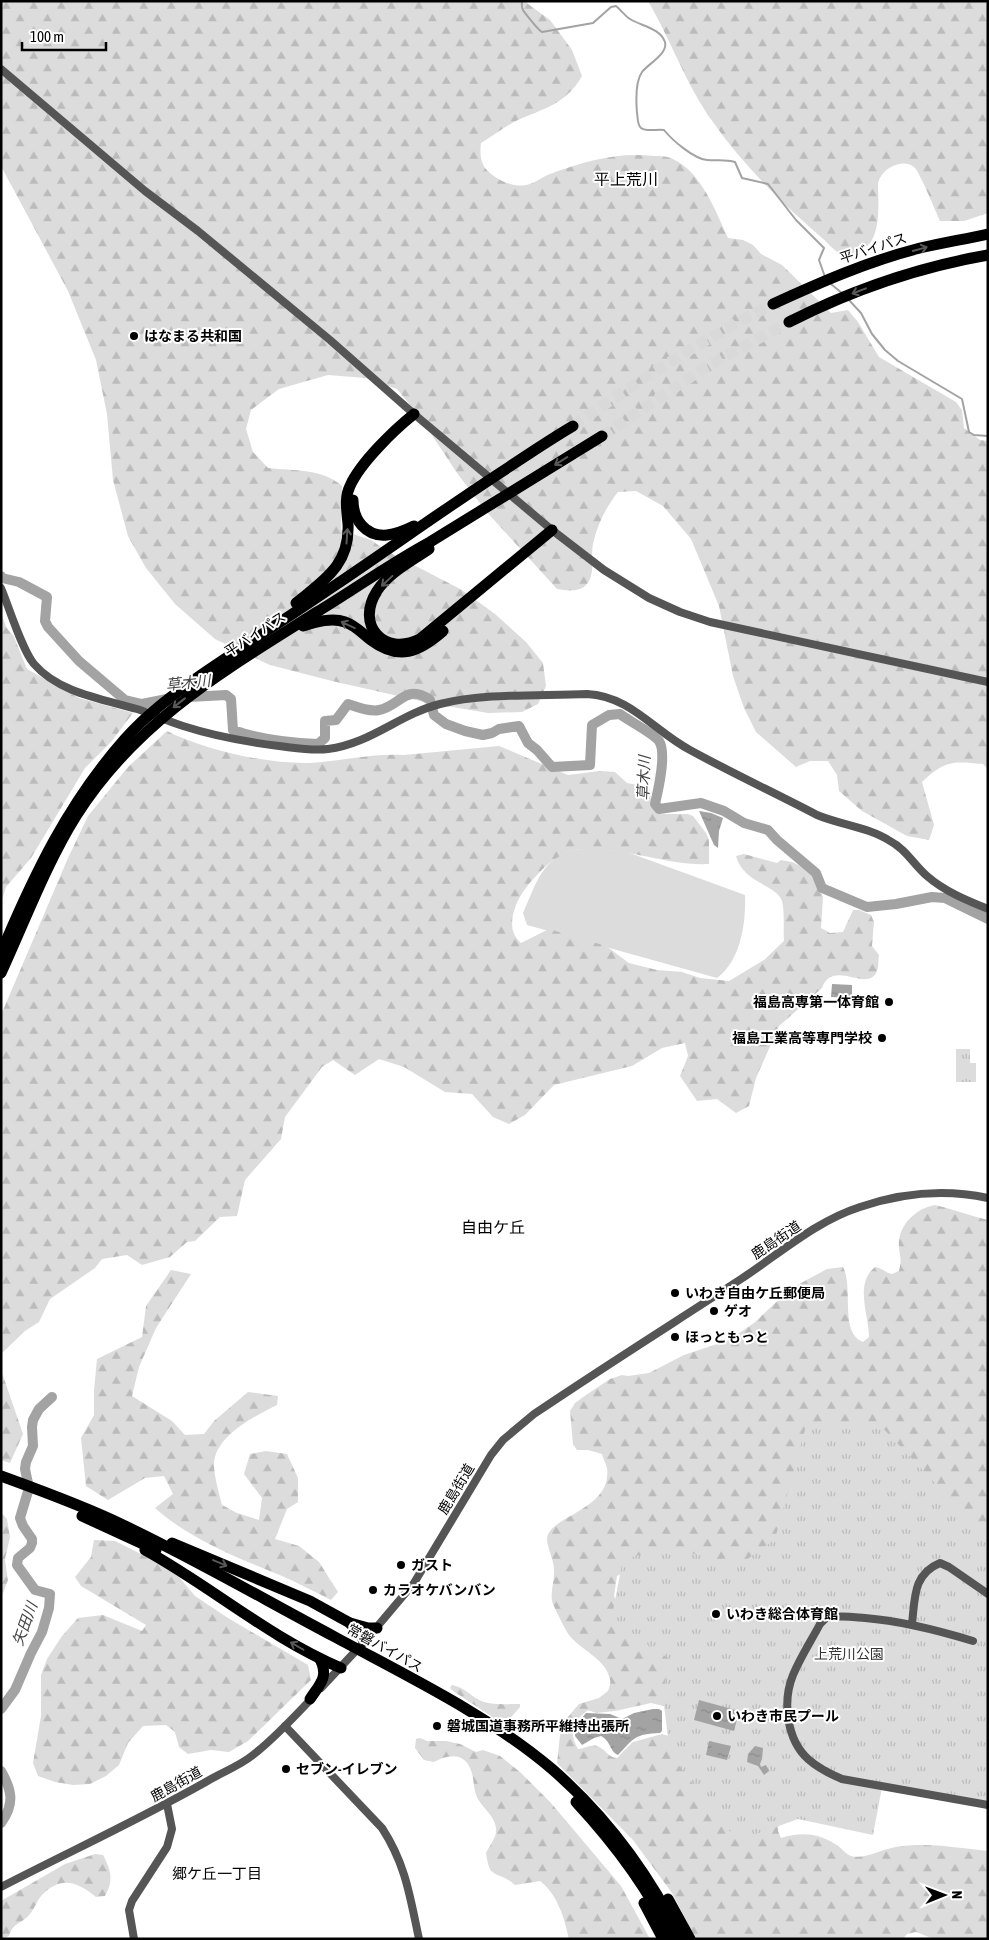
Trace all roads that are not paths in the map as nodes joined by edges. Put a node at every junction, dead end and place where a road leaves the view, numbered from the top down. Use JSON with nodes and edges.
{"nodes":[{"id":1,"x":1,"y":69,"type":"edge"},
{"id":2,"x":988,"y":234,"type":"edge"},
{"id":3,"x":988,"y":255,"type":"edge"},
{"id":4,"x":776,"y":302,"type":"tunnel mouth"},
{"id":5,"x":789,"y":322,"type":"tunnel mouth"},
{"id":6,"x":414,"y":414,"type":"junction"},
{"id":7,"x":573,"y":426,"type":"tunnel mouth"},
{"id":8,"x":602,"y":436,"type":"tunnel mouth"},
{"id":9,"x":453,"y":504,"type":"junction"},
{"id":10,"x":484,"y":508,"type":"junction"},
{"id":11,"x":552,"y":530,"type":"junction"},
{"id":12,"x":1,"y":588,"type":"edge"},
{"id":13,"x":271,"y":640,"type":"junction"},
{"id":14,"x":230,"y":659,"type":"junction"},
{"id":15,"x":988,"y":682,"type":"edge"},
{"id":16,"x":130,"y":740,"type":"junction"},
{"id":17,"x":988,"y":909,"type":"edge"},
{"id":18,"x":1,"y":953,"type":"edge"},
{"id":19,"x":1,"y":973,"type":"edge"},
{"id":20,"x":988,"y":1198,"type":"edge"},
{"id":21,"x":1,"y":1476,"type":"edge"},
{"id":22,"x":1,"y":1484,"type":"edge"},
{"id":23,"x":98,"y":1521,"type":"junction"},
{"id":24,"x":142,"y":1534,"type":"junction"},
{"id":25,"x":988,"y":1594,"type":"edge"},
{"id":26,"x":350,"y":1623,"type":"junction"},
{"id":27,"x":912,"y":1624,"type":"junction"},
{"id":28,"x":377,"y":1628,"type":"junction"},
{"id":29,"x":365,"y":1641,"type":"junction"},
{"id":30,"x":972,"y":1641,"type":"dead end"},
{"id":31,"x":348,"y":1648,"type":"junction"},
{"id":32,"x":363,"y":1657,"type":"junction"},
{"id":33,"x":320,"y":1659,"type":"junction"},
{"id":34,"x":341,"y":1668,"type":"junction"},
{"id":35,"x":310,"y":1699,"type":"junction"},
{"id":36,"x":285,"y":1726,"type":"junction"},
{"id":37,"x":167,"y":1804,"type":"junction"},
{"id":38,"x":988,"y":1806,"type":"edge"},
{"id":39,"x":595,"y":1823,"type":"junction"},
{"id":40,"x":627,"y":1849,"type":"junction"},
{"id":41,"x":1,"y":1887,"type":"edge"},
{"id":42,"x":134,"y":1939,"type":"edge"},
{"id":43,"x":419,"y":1939,"type":"edge"},
{"id":44,"x":663,"y":1939,"type":"edge"},
{"id":45,"x":672,"y":1939,"type":"edge"},
{"id":46,"x":681,"y":1939,"type":"edge"},
{"id":47,"x":690,"y":1939,"type":"edge"}],
"edges":[{"from":1,"to":6,"type":"street"},
{"from":4,"to":2,"type":"highway","name":"平バイパス","one_way":true},
{"from":3,"to":5,"type":"highway","one_way":true},
{"from":6,"to":9,"type":"highway"},
{"from":6,"to":11,"type":"street"},
{"from":14,"to":6,"type":"highway","one_way":true},
{"from":7,"to":9,"type":"highway","name":"平バイパス"},
{"from":8,"to":10,"type":"highway","name":"平バイパス","one_way":true},
{"from":9,"to":14,"type":"highway","name":"平バイパス"},
{"from":10,"to":11,"type":"highway","one_way":true},
{"from":10,"to":13,"type":"highway","name":"平バイパス"},
{"from":11,"to":13,"type":"highway","one_way":true},
{"from":11,"to":15,"type":"street"},
{"from":12,"to":17,"type":"street"},
{"from":13,"to":14,"type":"highway","name":"平バイパス"},
{"from":14,"to":16,"type":"highway","name":"平バイパス"},
{"from":16,"to":18,"type":"highway","name":"平バイパス"},
{"from":16,"to":19,"type":"highway","name":"平バイパス"},
{"from":20,"to":28,"type":"street","name":"鹿島街道"},
{"from":21,"to":23,"type":"highway","name":"常磐バイパス"},
{"from":22,"to":23,"type":"highway","name":"常磐バイパス"},
{"from":23,"to":24,"type":"highway","name":"常磐バイパス"},
{"from":23,"to":31,"type":"highway","name":"常磐バイパス"},
{"from":33,"to":23,"type":"highway","one_way":true},
{"from":24,"to":26,"type":"highway","one_way":true},
{"from":24,"to":31,"type":"highway","name":"常磐バイパス"},
{"from":25,"to":27,"type":"street"},
{"from":26,"to":28,"type":"highway"},
{"from":26,"to":29,"type":"highway"},
{"from":27,"to":30,"type":"street"},
{"from":27,"to":38,"type":"street"},
{"from":28,"to":29,"type":"street","name":"鹿島街道"},
{"from":29,"to":34,"type":"street","name":"鹿島街道"},
{"from":31,"to":32,"type":"highway","name":"常磐バイパス"},
{"from":32,"to":39,"type":"highway","name":"常磐バイパス"},
{"from":32,"to":40,"type":"highway","name":"常磐バイパス"},
{"from":33,"to":34,"type":"highway"},
{"from":33,"to":35,"type":"highway"},
{"from":34,"to":35,"type":"street","name":"鹿島街道"},
{"from":35,"to":36,"type":"street","name":"鹿島街道"},
{"from":36,"to":37,"type":"street","name":"鹿島街道"},
{"from":36,"to":43,"type":"street"},
{"from":37,"to":41,"type":"street","name":"鹿島街道"},
{"from":37,"to":42,"type":"street"},
{"from":39,"to":44,"type":"highway"},
{"from":39,"to":45,"type":"highway","name":"常磐バイパス"},
{"from":40,"to":46,"type":"highway","name":"常磐バイパス"},
{"from":40,"to":47,"type":"highway"}]}
